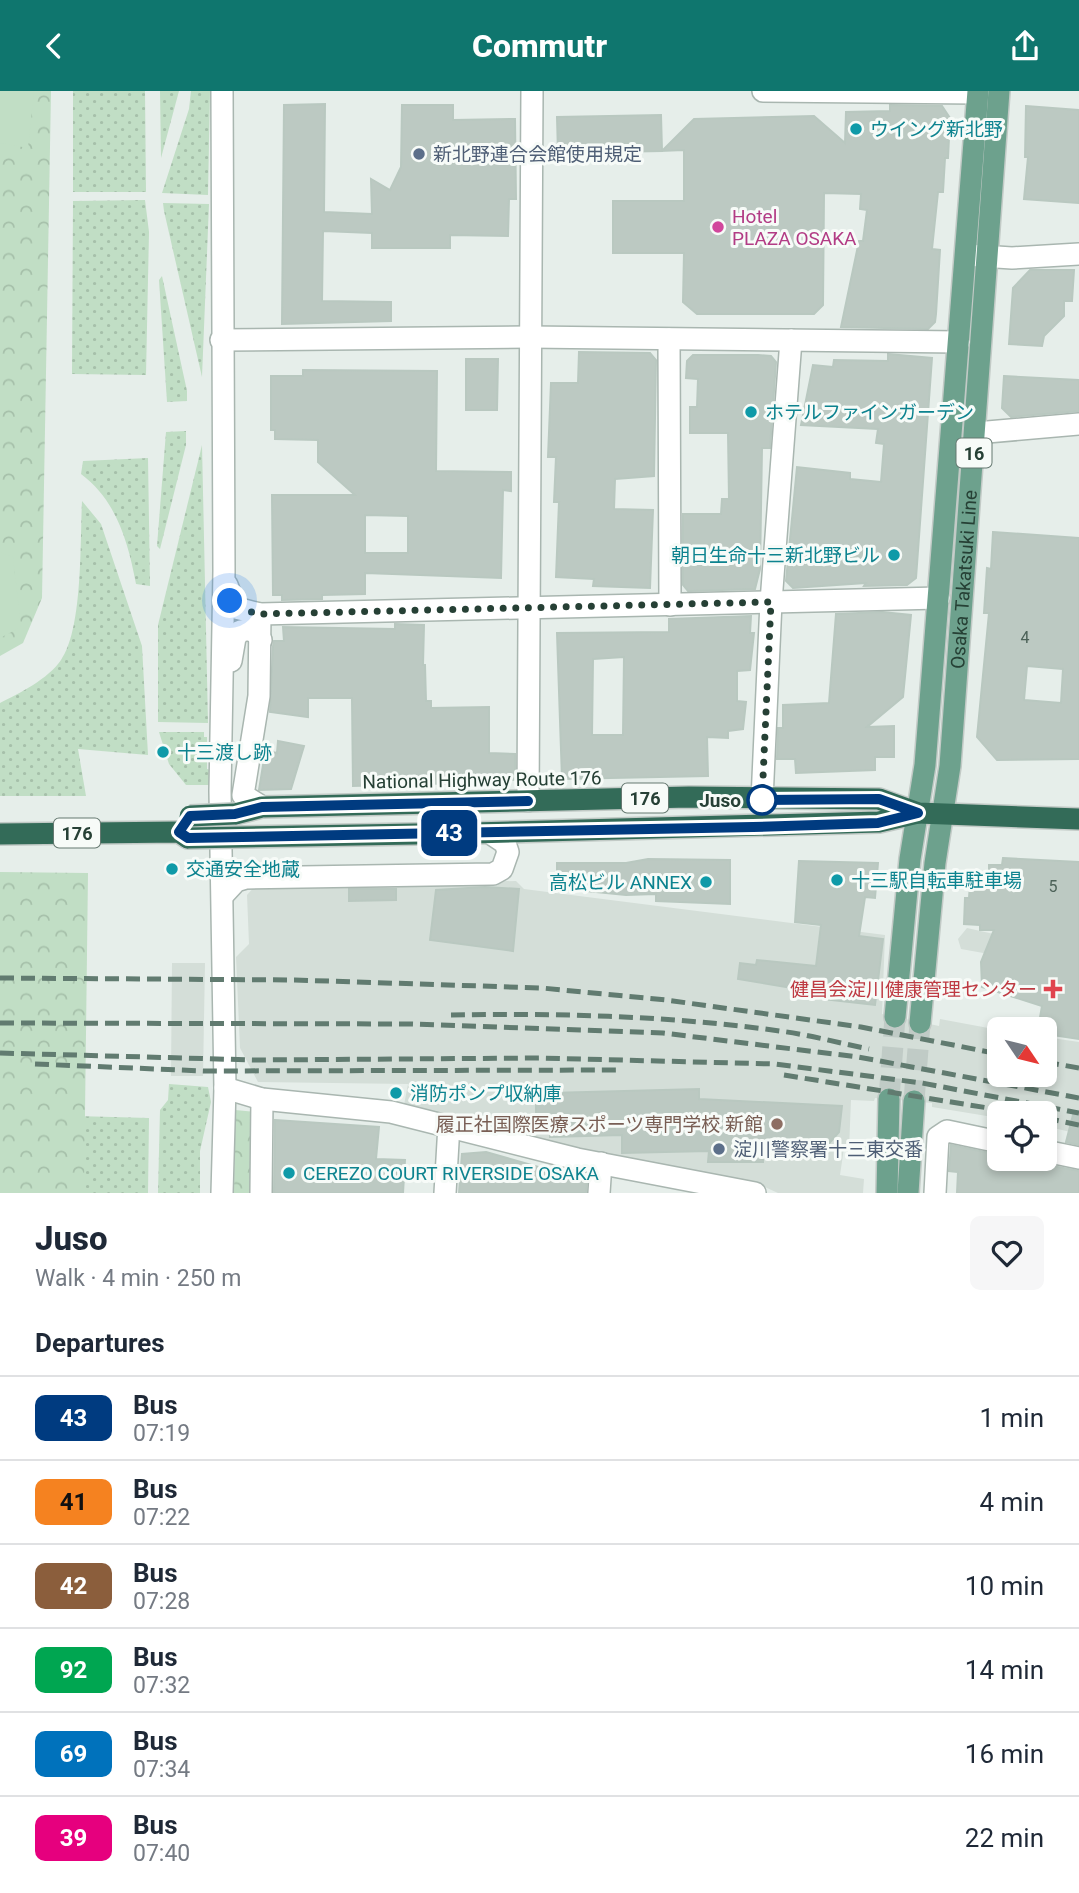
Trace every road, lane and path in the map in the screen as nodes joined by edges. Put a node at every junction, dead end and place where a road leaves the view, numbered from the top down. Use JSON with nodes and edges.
{"nodes":[{"id":1,"x":222,"y":91,"type":"edge"},
{"id":2,"x":531,"y":91,"type":"edge"},
{"id":3,"x":763,"y":91,"type":"edge"},
{"id":4,"x":812,"y":91,"type":"edge"},
{"id":5,"x":985,"y":92,"type":"edge"},
{"id":6,"x":1079,"y":254,"type":"edge"},
{"id":7,"x":976,"y":255,"type":"junction"},
{"id":8,"x":530,"y":337,"type":"junction"},
{"id":9,"x":669,"y":339,"type":"junction"},
{"id":10,"x":221,"y":340,"type":"junction"},
{"id":11,"x":791,"y":340,"type":"junction"},
{"id":12,"x":959,"y":342,"type":"junction"},
{"id":13,"x":1079,"y":425,"type":"edge"},
{"id":14,"x":976,"y":433,"type":"junction"},
{"id":15,"x":224,"y":571,"type":"junction"},
{"id":16,"x":939,"y":598,"type":"junction"},
{"id":17,"x":771,"y":602,"type":"junction"},
{"id":18,"x":670,"y":604,"type":"junction"},
{"id":19,"x":528,"y":608,"type":"junction"},
{"id":20,"x":260,"y":614,"type":"junction"},
{"id":21,"x":261,"y":640,"type":"junction"},
{"id":22,"x":221,"y":727,"type":"junction"},
{"id":23,"x":762,"y":800,"type":"junction"},
{"id":24,"x":528,"y":801,"type":"junction"},
{"id":25,"x":262,"y":807,"type":"junction"},
{"id":26,"x":918,"y":813,"type":"junction"},
{"id":27,"x":943,"y":815,"type":"junction"},
{"id":28,"x":1079,"y":819,"type":"edge"},
{"id":29,"x":186,"y":828,"type":"junction"},
{"id":30,"x":481,"y":833,"type":"junction"},
{"id":31,"x":0,"y":834,"type":"edge"},
{"id":32,"x":223,"y":895,"type":"junction"},
{"id":33,"x":895,"y":1017,"type":"tunnel mouth"},
{"id":34,"x":920,"y":1023,"type":"tunnel mouth"},
{"id":35,"x":225,"y":1088,"type":"junction"},
{"id":36,"x":889,"y":1099,"type":"tunnel mouth"},
{"id":37,"x":262,"y":1100,"type":"junction"},
{"id":38,"x":914,"y":1101,"type":"tunnel mouth"},
{"id":39,"x":449,"y":1125,"type":"junction"},
{"id":40,"x":987,"y":1139,"type":"edge"},
{"id":41,"x":1057,"y":1154,"type":"edge"},
{"id":42,"x":1079,"y":1159,"type":"edge"},
{"id":43,"x":601,"y":1164,"type":"junction"},
{"id":44,"x":222,"y":1193,"type":"edge"},
{"id":45,"x":261,"y":1193,"type":"edge"},
{"id":46,"x":446,"y":1193,"type":"edge"},
{"id":47,"x":599,"y":1193,"type":"edge"},
{"id":48,"x":755,"y":1193,"type":"edge"},
{"id":49,"x":887,"y":1193,"type":"edge"},
{"id":50,"x":908,"y":1193,"type":"edge"},
{"id":51,"x":935,"y":1193,"type":"edge"}],
"edges":[{"from":1,"to":10,"type":"street"},
{"from":2,"to":8,"type":"street"},
{"from":3,"to":4,"type":"street"},
{"from":4,"to":5,"type":"street"},
{"from":5,"to":7,"type":"main road","name":"Osaka Takatsuki Line","number":"16"},
{"from":6,"to":7,"type":"street"},
{"from":7,"to":12,"type":"main road","name":"Osaka Takatsuki Line","number":"16"},
{"from":7,"to":14,"type":"main road","name":"Osaka Takatsuki Line","number":"16"},
{"from":8,"to":9,"type":"street"},
{"from":8,"to":10,"type":"street"},
{"from":8,"to":19,"type":"street"},
{"from":9,"to":11,"type":"street"},
{"from":9,"to":18,"type":"street"},
{"from":10,"to":15,"type":"street"},
{"from":11,"to":12,"type":"street"},
{"from":11,"to":17,"type":"street"},
{"from":12,"to":16,"type":"main road","name":"Osaka Takatsuki Line","number":"16"},
{"from":13,"to":14,"type":"street"},
{"from":14,"to":27,"type":"main road","name":"Osaka Takatsuki Line","number":"16"},
{"from":15,"to":20,"type":"street"},
{"from":15,"to":22,"type":"street"},
{"from":16,"to":17,"type":"street"},
{"from":16,"to":26,"type":"main road","name":"Osaka Takatsuki Line","number":"16"},
{"from":17,"to":18,"type":"street"},
{"from":17,"to":23,"type":"street"},
{"from":18,"to":19,"type":"street"},
{"from":19,"to":20,"type":"street"},
{"from":19,"to":24,"type":"street"},
{"from":20,"to":21,"type":"street"},
{"from":21,"to":22,"type":"street"},
{"from":21,"to":25,"type":"street"},
{"from":22,"to":32,"type":"street"},
{"from":23,"to":24,"type":"highway","name":"National Highway Route 176","number":"176"},
{"from":23,"to":26,"type":"highway","name":"National Highway Route 176","number":"176"},
{"from":24,"to":25,"type":"highway","name":"National Highway Route 176","number":"176"},
{"from":25,"to":29,"type":"highway","name":"National Highway Route 176","number":"176","bridge":true},
{"from":26,"to":27,"type":"highway","name":"National Highway Route 176","number":"176"},
{"from":26,"to":30,"type":"highway","name":"National Highway Route 176","number":"176"},
{"from":26,"to":33,"type":"main road","name":"Osaka Takatsuki Line","number":"16"},
{"from":27,"to":28,"type":"highway","name":"National Highway Route 176","number":"176"},
{"from":27,"to":34,"type":"main road","name":"Osaka Takatsuki Line","number":"16"},
{"from":29,"to":30,"type":"highway","name":"National Highway Route 176","number":"176","bridge":true},
{"from":29,"to":31,"type":"highway","name":"National Highway Route 176","number":"176"},
{"from":30,"to":32,"type":"street"},
{"from":32,"to":35,"type":"street"},
{"from":35,"to":37,"type":"street"},
{"from":35,"to":44,"type":"street"},
{"from":36,"to":49,"type":"main road"},
{"from":37,"to":39,"type":"street"},
{"from":37,"to":45,"type":"street"},
{"from":38,"to":50,"type":"main road"},
{"from":39,"to":43,"type":"street"},
{"from":39,"to":46,"type":"street"},
{"from":40,"to":51,"type":"street"},
{"from":41,"to":42,"type":"street"},
{"from":43,"to":47,"type":"street"},
{"from":43,"to":48,"type":"street"}]}
